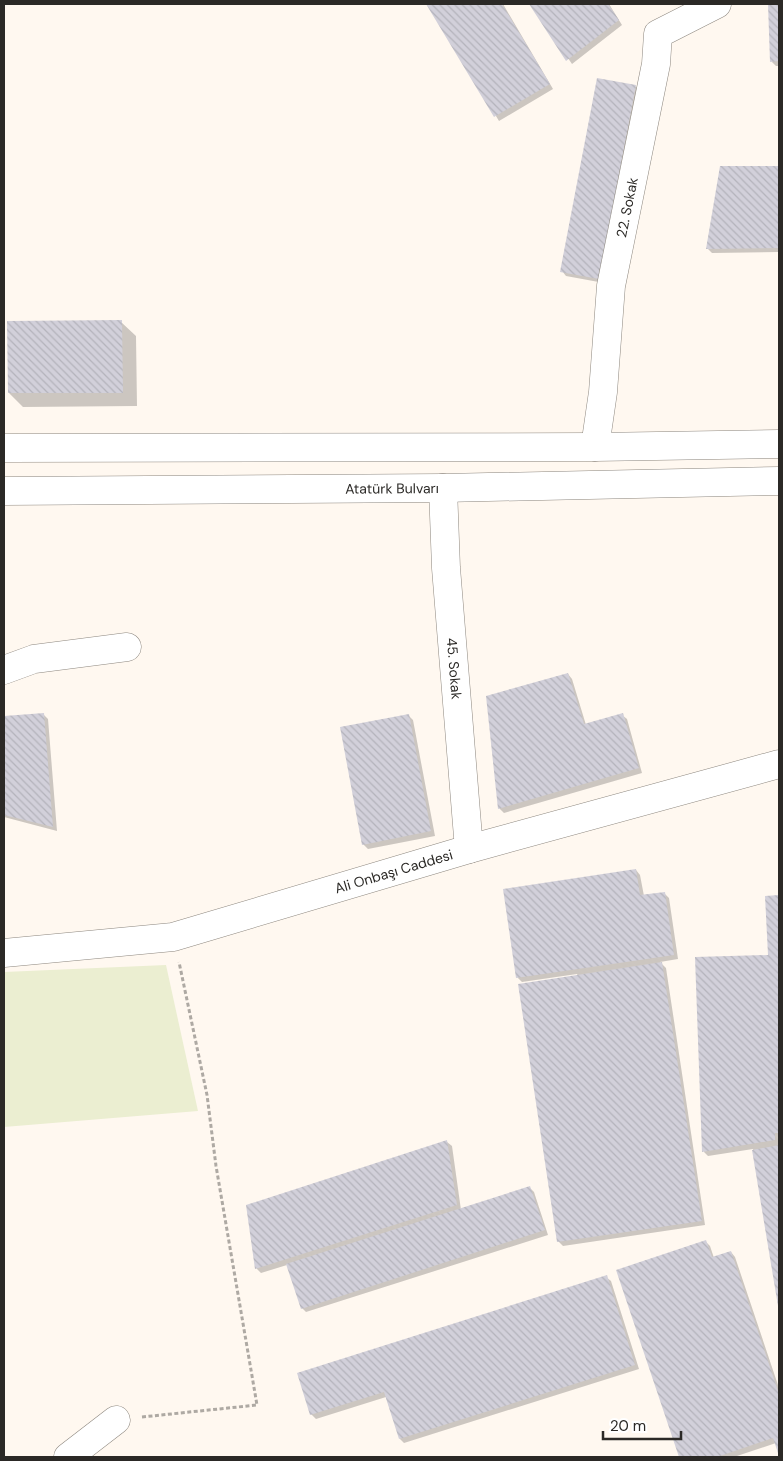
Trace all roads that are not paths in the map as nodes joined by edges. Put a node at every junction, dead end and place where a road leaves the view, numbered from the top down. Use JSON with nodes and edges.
{"nodes":[{"id":1,"x":716,"y":4,"type":"edge"},
{"id":2,"x":779,"y":444,"type":"edge"},
{"id":3,"x":595,"y":447,"type":"junction"},
{"id":4,"x":4,"y":448,"type":"edge"},
{"id":5,"x":779,"y":481,"type":"edge"},
{"id":6,"x":443,"y":488,"type":"junction"},
{"id":7,"x":4,"y":491,"type":"edge"},
{"id":8,"x":127,"y":647,"type":"dead end"},
{"id":9,"x":4,"y":670,"type":"edge"},
{"id":10,"x":779,"y":764,"type":"edge"},
{"id":11,"x":469,"y":848,"type":"junction"},
{"id":12,"x":4,"y":953,"type":"edge"},
{"id":13,"x":116,"y":1420,"type":"road end"},
{"id":14,"x":68,"y":1457,"type":"edge"}],
"edges":[{"from":1,"to":3,"type":"street","name":"22. Sokak"},
{"from":2,"to":3,"type":"street"},
{"from":3,"to":4,"type":"street"},
{"from":5,"to":6,"type":"street","name":"Atatürk Bulvarı"},
{"from":6,"to":7,"type":"street","name":"Atatürk Bulvarı"},
{"from":6,"to":11,"type":"street","name":"45. Sokak"},
{"from":8,"to":9,"type":"street"},
{"from":10,"to":11,"type":"street","name":"Ali Onbaşı Caddesi"},
{"from":11,"to":12,"type":"street","name":"Ali Onbaşı Caddesi"},
{"from":13,"to":14,"type":"street"}]}
